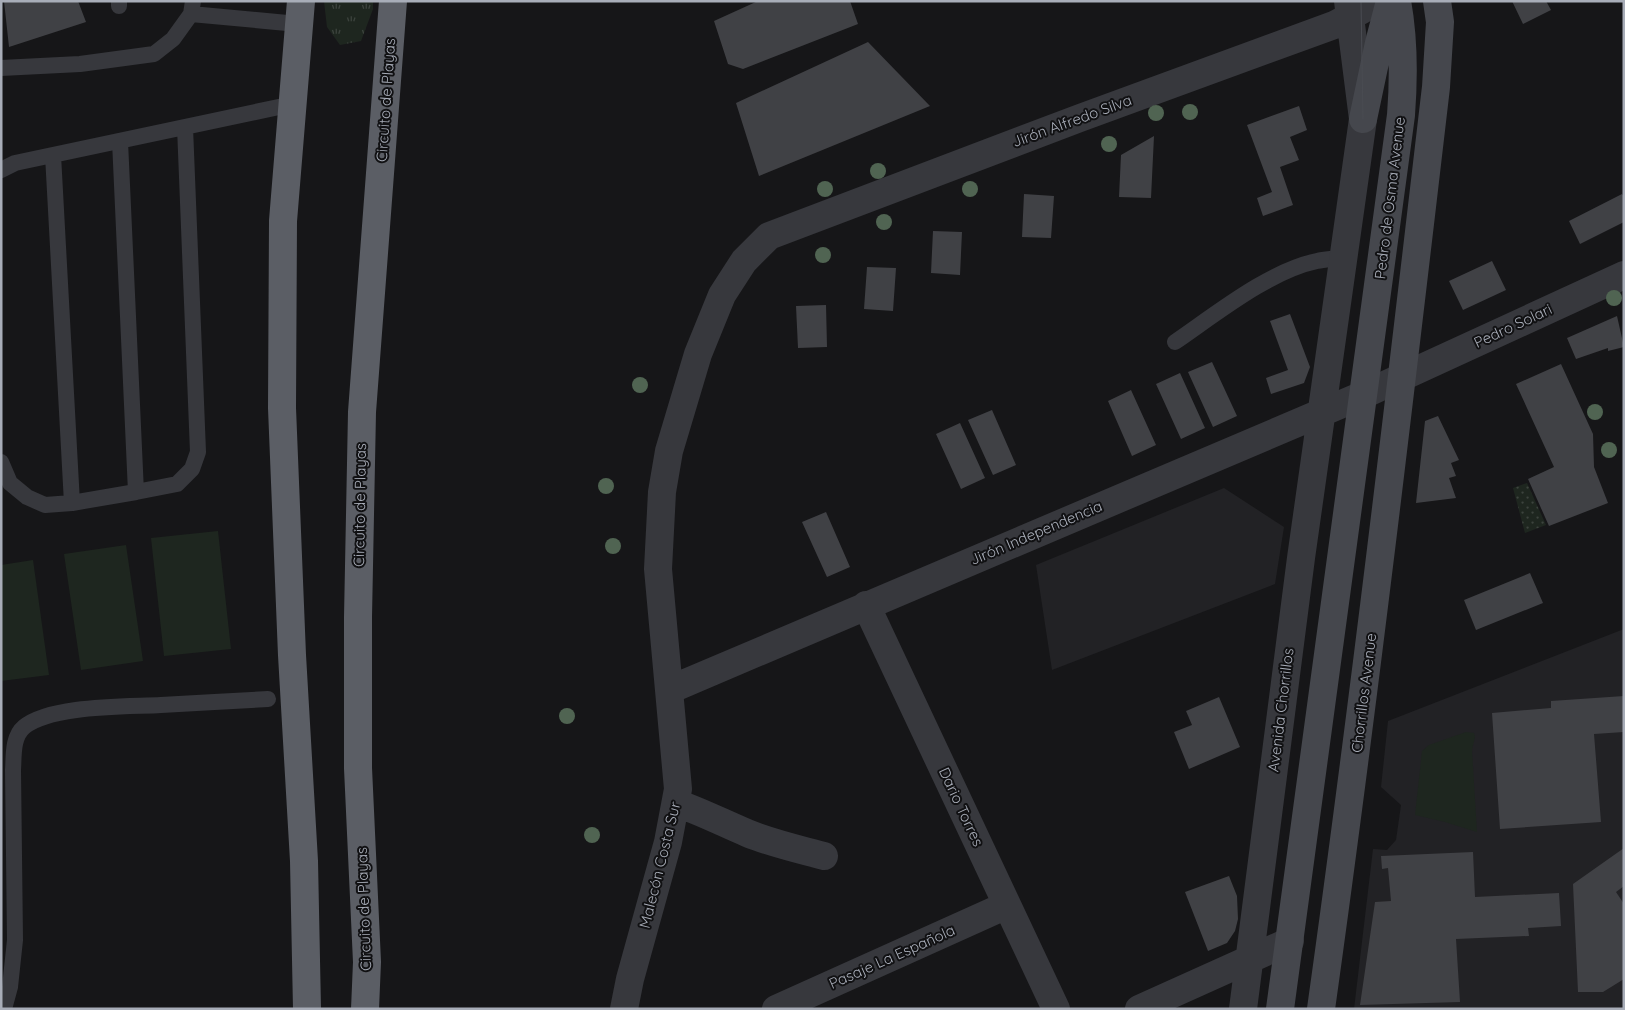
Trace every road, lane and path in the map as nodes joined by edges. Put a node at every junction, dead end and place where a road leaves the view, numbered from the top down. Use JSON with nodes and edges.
{"nodes":[{"id":1,"x":393,"y":1,"type":"edge"},
{"id":2,"x":1373,"y":1,"type":"edge"},
{"id":3,"x":1390,"y":1,"type":"edge"},
{"id":4,"x":1397,"y":1,"type":"edge"},
{"id":5,"x":1438,"y":1,"type":"edge"},
{"id":6,"x":192,"y":8,"type":"edge"},
{"id":7,"x":1349,"y":9,"type":"edge"},
{"id":8,"x":300,"y":13,"type":"edge"},
{"id":9,"x":1,"y":68,"type":"edge"},
{"id":10,"x":292,"y":104,"type":"junction"},
{"id":11,"x":1363,"y":119,"type":"junction"},
{"id":12,"x":185,"y":127,"type":"junction"},
{"id":13,"x":120,"y":141,"type":"junction"},
{"id":14,"x":53,"y":155,"type":"junction"},
{"id":15,"x":1,"y":170,"type":"edge"},
{"id":16,"x":768,"y":236,"type":"joint"},
{"id":17,"x":1344,"y":258,"type":"junction"},
{"id":18,"x":1624,"y":275,"type":"edge"},
{"id":19,"x":1176,"y":342,"type":"dead end"},
{"id":20,"x":1403,"y":377,"type":"junction"},
{"id":21,"x":1363,"y":395,"type":"junction"},
{"id":22,"x":1322,"y":411,"type":"junction"},
{"id":23,"x":1,"y":462,"type":"edge"},
{"id":24,"x":136,"y":492,"type":"junction"},
{"id":25,"x":72,"y":503,"type":"junction"},
{"id":26,"x":866,"y":605,"type":"junction"},
{"id":27,"x":1328,"y":661,"type":"junction"},
{"id":28,"x":1367,"y":667,"type":"junction"},
{"id":29,"x":669,"y":690,"type":"junction"},
{"id":30,"x":268,"y":699,"type":"dead end"},
{"id":31,"x":676,"y":803,"type":"junction"},
{"id":32,"x":1306,"y":816,"type":"junction"},
{"id":33,"x":1348,"y":821,"type":"junction"},
{"id":34,"x":824,"y":856,"type":"dead end"},
{"id":35,"x":1007,"y":905,"type":"junction"},
{"id":36,"x":1290,"y":941,"type":"junction"},
{"id":37,"x":1248,"y":959,"type":"junction"},
{"id":38,"x":4,"y":1009,"type":"edge"},
{"id":39,"x":307,"y":1009,"type":"edge"},
{"id":40,"x":365,"y":1009,"type":"edge"},
{"id":41,"x":624,"y":1009,"type":"edge"},
{"id":42,"x":776,"y":1009,"type":"edge"},
{"id":43,"x":1056,"y":1009,"type":"edge"},
{"id":44,"x":1139,"y":1009,"type":"edge"},
{"id":45,"x":1243,"y":1009,"type":"edge"},
{"id":46,"x":1280,"y":1009,"type":"edge"},
{"id":47,"x":1321,"y":1009,"type":"edge"}],
"edges":[{"from":1,"to":40,"type":"highway","name":"Circuito de Playas"},
{"from":2,"to":7,"type":"street","name":"Jirón Alfredo Silva"},
{"from":3,"to":11,"type":"main road"},
{"from":4,"to":21,"type":"main road","name":"Pedro de Osma Avenue"},
{"from":5,"to":20,"type":"main road"},
{"from":6,"to":8,"type":"lane"},
{"from":6,"to":9,"type":"lane"},
{"from":7,"to":11,"type":"street"},
{"from":7,"to":16,"type":"street","name":"Jirón Alfredo Silva"},
{"from":8,"to":10,"type":"highway"},
{"from":10,"to":12,"type":"lane"},
{"from":10,"to":39,"type":"highway"},
{"from":11,"to":17,"type":"street"},
{"from":12,"to":13,"type":"lane"},
{"from":12,"to":24,"type":"lane"},
{"from":13,"to":14,"type":"lane"},
{"from":13,"to":24,"type":"lane"},
{"from":14,"to":15,"type":"lane"},
{"from":14,"to":25,"type":"lane"},
{"from":16,"to":29,"type":"street","name":"Malecón Costa Sur"},
{"from":17,"to":19,"type":"lane"},
{"from":17,"to":22,"type":"street"},
{"from":18,"to":20,"type":"street","name":"Pedro Solari"},
{"from":20,"to":21,"type":"street","name":"Jirón Independencia"},
{"from":20,"to":28,"type":"main road","name":"Chorrillos Avenue"},
{"from":21,"to":22,"type":"street","name":"Jirón Independencia"},
{"from":21,"to":27,"type":"main road"},
{"from":22,"to":26,"type":"street","name":"Jirón Independencia"},
{"from":22,"to":37,"type":"street","name":"Avenida Chorrillos"},
{"from":23,"to":25,"type":"lane"},
{"from":24,"to":25,"type":"lane"},
{"from":26,"to":29,"type":"street","name":"Jirón Independencia"},
{"from":26,"to":35,"type":"street","name":"Dario Torres"},
{"from":27,"to":28,"type":"main road"},
{"from":27,"to":32,"type":"main road"},
{"from":28,"to":33,"type":"main road","name":"Chorrillos Avenue"},
{"from":29,"to":31,"type":"street","name":"Malecón Costa Sur"},
{"from":30,"to":38,"type":"lane"},
{"from":31,"to":34,"type":"street"},
{"from":31,"to":41,"type":"street","name":"Malecón Costa Sur"},
{"from":32,"to":33,"type":"main road"},
{"from":32,"to":36,"type":"main road"},
{"from":33,"to":47,"type":"main road","name":"Chorrillos Avenue"},
{"from":35,"to":42,"type":"street","name":"Pasaje La Española"},
{"from":35,"to":43,"type":"street","name":"Dario Torres"},
{"from":36,"to":37,"type":"street"},
{"from":36,"to":46,"type":"main road"},
{"from":37,"to":44,"type":"street"},
{"from":37,"to":45,"type":"street","name":"Avenida Chorrillos"}]}
